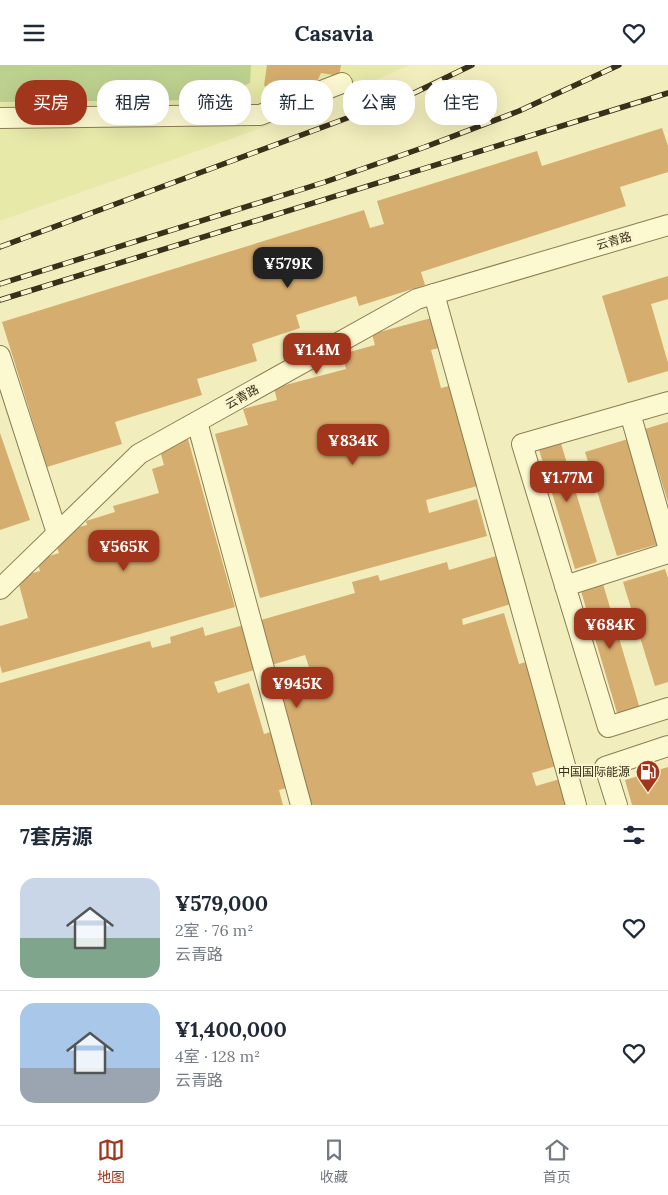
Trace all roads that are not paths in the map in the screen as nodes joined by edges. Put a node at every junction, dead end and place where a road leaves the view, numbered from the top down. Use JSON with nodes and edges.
{"nodes":[{"id":1,"x":342,"y":83,"type":"dead end"},
{"id":2,"x":0,"y":118,"type":"edge"},
{"id":3,"x":668,"y":225,"type":"edge"},
{"id":4,"x":434,"y":294,"type":"junction"},
{"id":5,"x":0,"y":355,"type":"edge"},
{"id":6,"x":668,"y":402,"type":"edge"},
{"id":7,"x":630,"y":413,"type":"junction"},
{"id":8,"x":197,"y":422,"type":"junction"},
{"id":9,"x":57,"y":533,"type":"junction"},
{"id":10,"x":668,"y":546,"type":"edge"},
{"id":11,"x":668,"y":553,"type":"edge"},
{"id":12,"x":565,"y":586,"type":"junction"},
{"id":13,"x":0,"y":589,"type":"edge"},
{"id":14,"x":668,"y":708,"type":"edge"},
{"id":15,"x":668,"y":746,"type":"edge"},
{"id":16,"x":301,"y":805,"type":"edge"},
{"id":17,"x":576,"y":805,"type":"edge"},
{"id":18,"x":617,"y":805,"type":"edge"}],
"edges":[{"from":1,"to":2,"type":"street"},
{"from":3,"to":4,"type":"street","name":"云青路"},
{"from":4,"to":8,"type":"street","name":"云青路"},
{"from":4,"to":17,"type":"street"},
{"from":5,"to":9,"type":"street"},
{"from":6,"to":7,"type":"street"},
{"from":7,"to":10,"type":"street"},
{"from":7,"to":12,"type":"street"},
{"from":8,"to":9,"type":"street","name":"云青路"},
{"from":8,"to":16,"type":"street"},
{"from":9,"to":13,"type":"street","name":"云青路"},
{"from":11,"to":12,"type":"street"},
{"from":12,"to":14,"type":"street"},
{"from":15,"to":18,"type":"street"}]}
